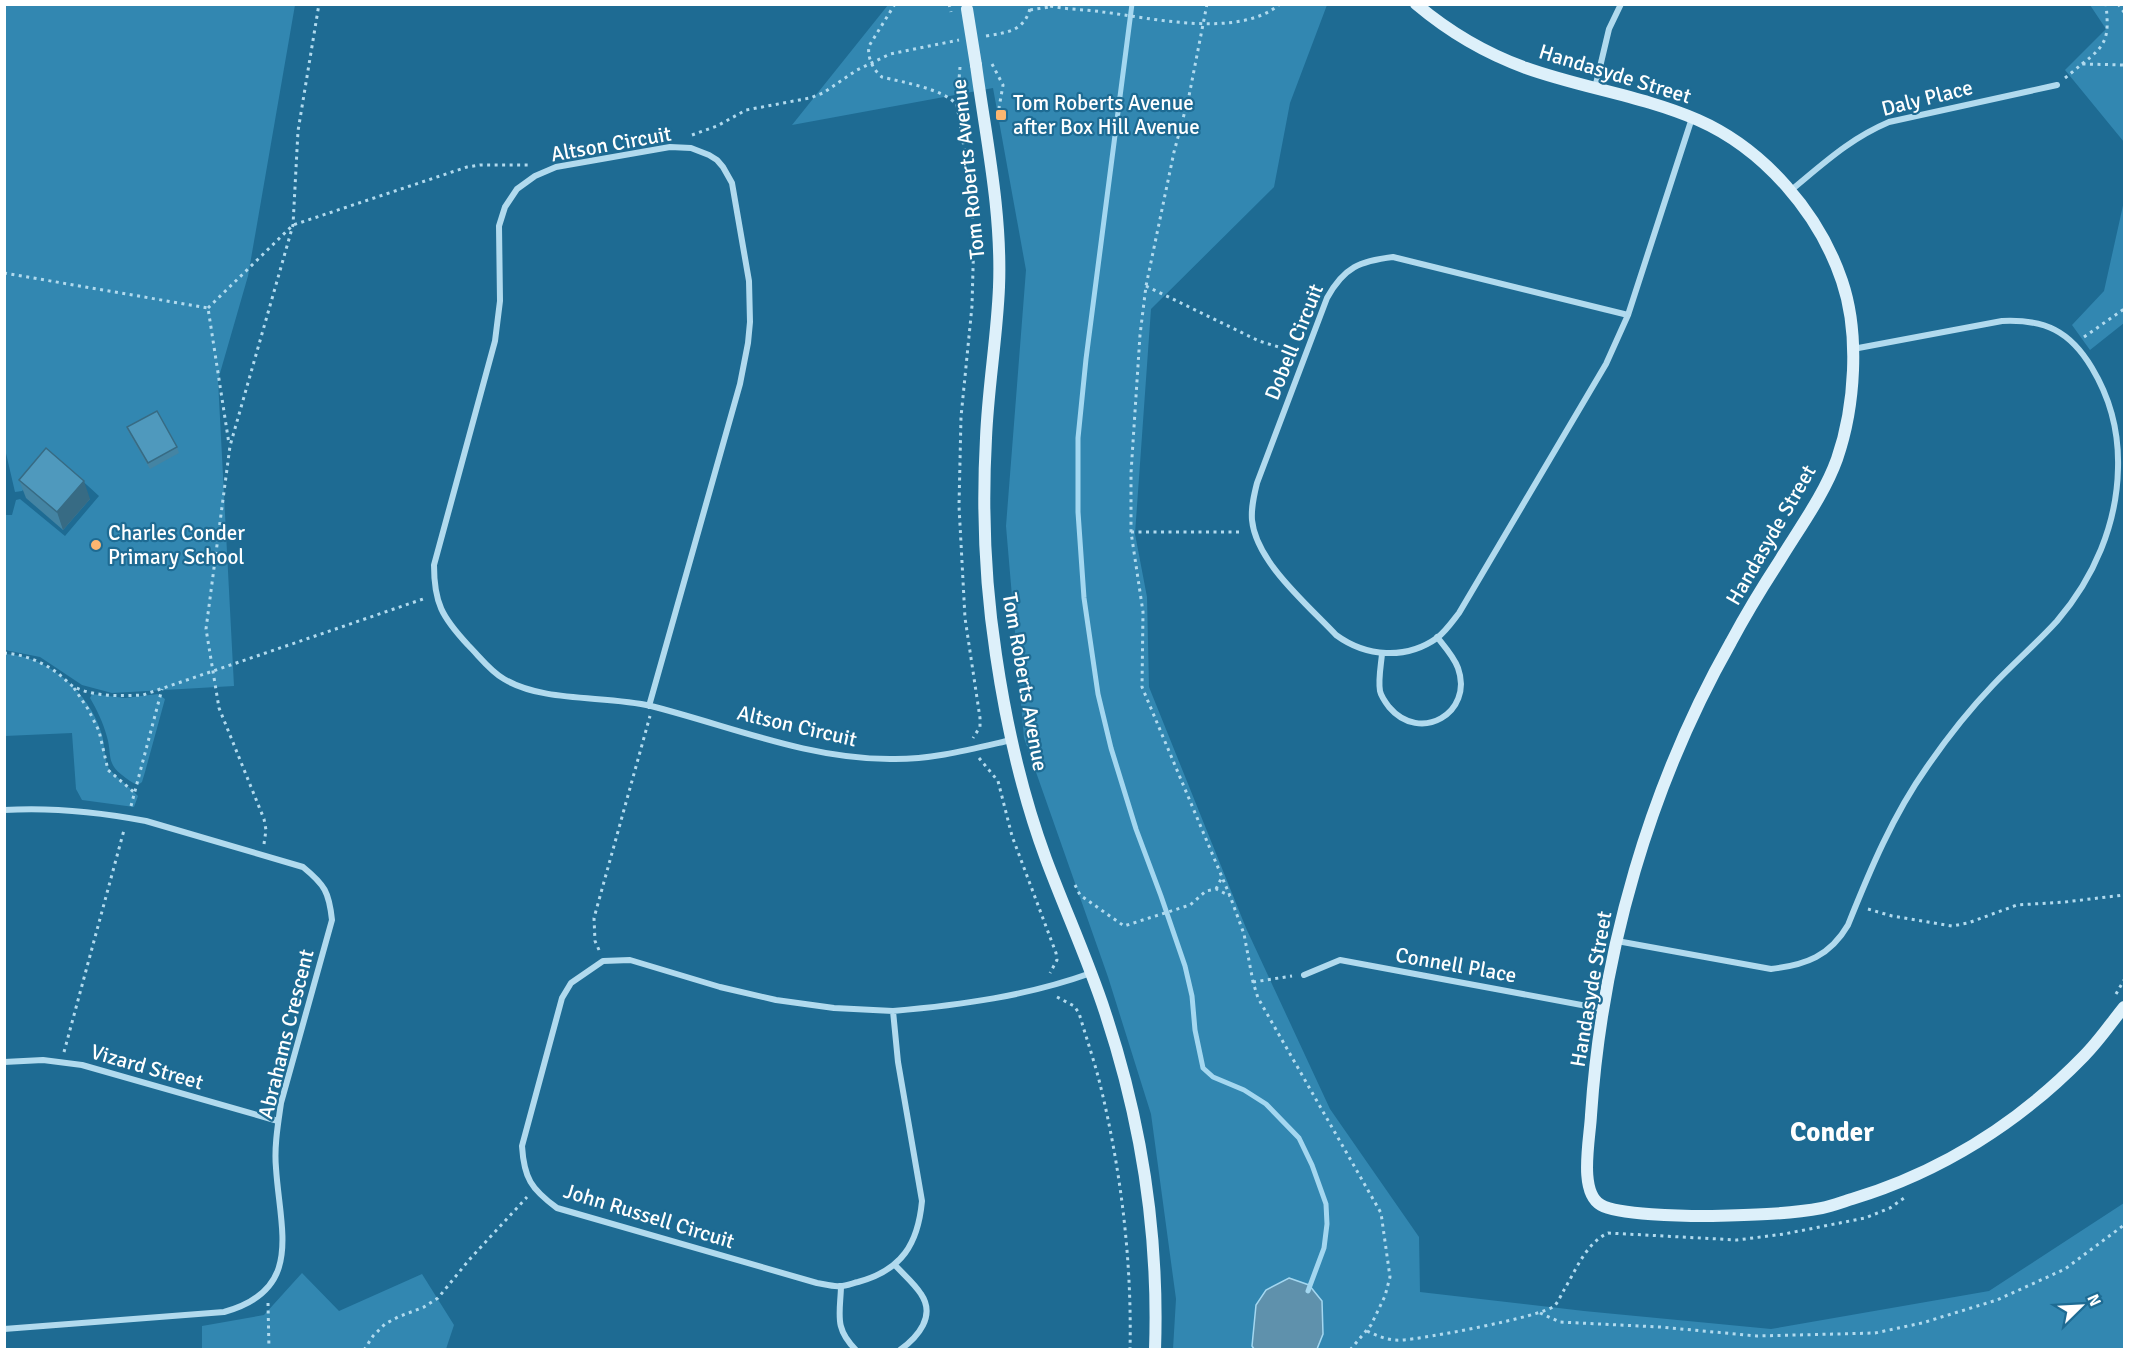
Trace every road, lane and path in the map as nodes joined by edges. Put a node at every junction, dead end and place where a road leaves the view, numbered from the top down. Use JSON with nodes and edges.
{"nodes":[{"id":1,"x":319,"y":4,"type":"edge"},
{"id":2,"x":895,"y":4,"type":"edge"},
{"id":3,"x":949,"y":4,"type":"edge"},
{"id":4,"x":1043,"y":4,"type":"edge"},
{"id":5,"x":1207,"y":4,"type":"edge"},
{"id":6,"x":1280,"y":4,"type":"edge"},
{"id":7,"x":1416,"y":4,"type":"edge"},
{"id":8,"x":1621,"y":4,"type":"edge"},
{"id":9,"x":2106,"y":4,"type":"edge"},
{"id":10,"x":2118,"y":4,"type":"edge"},
{"id":11,"x":967,"y":7,"type":"edge"},
{"id":12,"x":1050,"y":7,"type":"junction"},
{"id":13,"x":1030,"y":10,"type":"dead end"},
{"id":14,"x":951,"y":12,"type":"dead end"},
{"id":15,"x":2124,"y":12,"type":"edge"},
{"id":16,"x":1204,"y":24,"type":"junction"},
{"id":17,"x":992,"y":62,"type":"dead end"},
{"id":18,"x":2082,"y":64,"type":"junction"},
{"id":19,"x":2124,"y":65,"type":"edge"},
{"id":20,"x":2057,"y":85,"type":"joint"},
{"id":21,"x":1595,"y":88,"type":"junction"},
{"id":22,"x":957,"y":105,"type":"dead end"},
{"id":23,"x":1000,"y":114,"type":"dead end"},
{"id":24,"x":1692,"y":118,"type":"junction"},
{"id":25,"x":1790,"y":192,"type":"junction"},
{"id":26,"x":4,"y":273,"type":"edge"},
{"id":27,"x":1146,"y":286,"type":"junction"},
{"id":28,"x":2124,"y":309,"type":"edge"},
{"id":29,"x":1628,"y":315,"type":"junction"},
{"id":30,"x":2074,"y":342,"type":"junction"},
{"id":31,"x":1852,"y":349,"type":"junction"},
{"id":32,"x":1305,"y":357,"type":"junction"},
{"id":33,"x":230,"y":446,"type":"junction"},
{"id":34,"x":1254,"y":530,"type":"junction"},
{"id":35,"x":1131,"y":532,"type":"junction"},
{"id":36,"x":436,"y":594,"type":"junction"},
{"id":37,"x":1437,"y":637,"type":"junction"},
{"id":38,"x":4,"y":652,"type":"edge"},
{"id":39,"x":1382,"y":654,"type":"junction"},
{"id":40,"x":213,"y":672,"type":"junction"},
{"id":41,"x":73,"y":686,"type":"junction"},
{"id":42,"x":162,"y":689,"type":"junction"},
{"id":43,"x":649,"y":706,"type":"junction"},
{"id":44,"x":1012,"y":740,"type":"junction"},
{"id":45,"x":135,"y":793,"type":"junction"},
{"id":46,"x":4,"y":810,"type":"edge"},
{"id":47,"x":128,"y":817,"type":"junction"},
{"id":48,"x":262,"y":855,"type":"junction"},
{"id":49,"x":1222,"y":877,"type":"junction"},
{"id":50,"x":1075,"y":885,"type":"dead end"},
{"id":51,"x":1216,"y":889,"type":"junction"},
{"id":52,"x":2124,"y":894,"type":"edge"},
{"id":53,"x":1230,"y":896,"type":"junction"},
{"id":54,"x":1857,"y":904,"type":"junction"},
{"id":55,"x":1617,"y":941,"type":"junction"},
{"id":56,"x":603,"y":961,"type":"junction"},
{"id":57,"x":1091,"y":973,"type":"junction"},
{"id":58,"x":1304,"y":975,"type":"joint"},
{"id":59,"x":2124,"y":980,"type":"edge"},
{"id":60,"x":1253,"y":982,"type":"junction"},
{"id":61,"x":2114,"y":996,"type":"dead end"},
{"id":62,"x":2124,"y":1007,"type":"edge"},
{"id":63,"x":1604,"y":1009,"type":"junction"},
{"id":64,"x":893,"y":1011,"type":"junction"},
{"id":65,"x":4,"y":1062,"type":"edge"},
{"id":66,"x":62,"y":1063,"type":"junction"},
{"id":67,"x":278,"y":1121,"type":"junction"},
{"id":68,"x":535,"y":1189,"type":"junction"},
{"id":69,"x":2124,"y":1225,"type":"edge"},
{"id":70,"x":895,"y":1265,"type":"junction"},
{"id":71,"x":841,"y":1287,"type":"junction"},
{"id":72,"x":261,"y":1295,"type":"junction"},
{"id":73,"x":1539,"y":1313,"type":"dead end"},
{"id":74,"x":4,"y":1329,"type":"edge"},
{"id":75,"x":268,"y":1350,"type":"edge"},
{"id":76,"x":364,"y":1350,"type":"edge"},
{"id":77,"x":856,"y":1350,"type":"edge"},
{"id":78,"x":900,"y":1350,"type":"edge"},
{"id":79,"x":1155,"y":1350,"type":"edge"},
{"id":80,"x":1350,"y":1350,"type":"edge"}],
"edges":[{"from":1,"to":33,"type":"path"},
{"from":2,"to":22,"type":"path"},
{"from":3,"to":14,"type":"path"},
{"from":4,"to":12,"type":"path"},
{"from":5,"to":16,"type":"path"},
{"from":6,"to":16,"type":"path"},
{"from":7,"to":21,"type":"street","name":"Handasyde Street"},
{"from":8,"to":21,"type":"street"},
{"from":9,"to":18,"type":"path"},
{"from":10,"to":15,"type":"path"},
{"from":11,"to":44,"type":"street","name":"Tom Roberts Avenue","bridge":true},
{"from":12,"to":13,"type":"path"},
{"from":12,"to":16,"type":"path"},
{"from":16,"to":27,"type":"path"},
{"from":17,"to":23,"type":"path"},
{"from":18,"to":19,"type":"path"},
{"from":18,"to":20,"type":"path"},
{"from":20,"to":25,"type":"street","name":"Daly Place"},
{"from":21,"to":24,"type":"street","name":"Handasyde Street"},
{"from":24,"to":25,"type":"street","name":"Handasyde Street"},
{"from":24,"to":29,"type":"street","name":"Dobell Circuit"},
{"from":25,"to":31,"type":"street","name":"Handasyde Street"},
{"from":26,"to":33,"type":"path"},
{"from":27,"to":32,"type":"path"},
{"from":27,"to":35,"type":"path"},
{"from":28,"to":30,"type":"path"},
{"from":29,"to":32,"type":"street","name":"Dobell Circuit"},
{"from":29,"to":37,"type":"street","name":"Dobell Circuit"},
{"from":30,"to":31,"type":"street"},
{"from":30,"to":54,"type":"street"},
{"from":31,"to":55,"type":"street","name":"Handasyde Street"},
{"from":32,"to":34,"type":"street","name":"Dobell Circuit"},
{"from":33,"to":40,"type":"path"},
{"from":34,"to":35,"type":"path"},
{"from":34,"to":39,"type":"street","name":"Dobell Circuit"},
{"from":35,"to":49,"type":"path"},
{"from":36,"to":40,"type":"path"},
{"from":36,"to":43,"type":"street","name":"Altson Circuit"},
{"from":36,"to":43,"type":"street","name":"Altson Circuit"},
{"from":37,"to":39,"type":"street","name":"Dobell Circuit"},
{"from":37,"to":39,"type":"street"},
{"from":38,"to":41,"type":"path"},
{"from":40,"to":42,"type":"path"},
{"from":40,"to":48,"type":"path"},
{"from":41,"to":42,"type":"path"},
{"from":41,"to":45,"type":"path"},
{"from":42,"to":45,"type":"path"},
{"from":43,"to":44,"type":"street","name":"Altson Circuit"},
{"from":43,"to":56,"type":"path"},
{"from":44,"to":57,"type":"street","name":"Tom Roberts Avenue"},
{"from":45,"to":47,"type":"path"},
{"from":46,"to":47,"type":"street","name":"Abrahams Crescent"},
{"from":47,"to":48,"type":"street","name":"Abrahams Crescent"},
{"from":47,"to":66,"type":"path"},
{"from":48,"to":67,"type":"street","name":"Abrahams Crescent"},
{"from":49,"to":51,"type":"path"},
{"from":49,"to":53,"type":"path"},
{"from":50,"to":51,"type":"path"},
{"from":51,"to":53,"type":"path"},
{"from":52,"to":54,"type":"path"},
{"from":53,"to":60,"type":"path"},
{"from":54,"to":55,"type":"street"},
{"from":55,"to":63,"type":"street","name":"Handasyde Street"},
{"from":56,"to":64,"type":"street"},
{"from":56,"to":68,"type":"street","name":"John Russell Circuit"},
{"from":57,"to":64,"type":"street"},
{"from":57,"to":79,"type":"street","name":"Tom Roberts Avenue"},
{"from":58,"to":60,"type":"path"},
{"from":58,"to":63,"type":"street","name":"Connell Place"},
{"from":59,"to":61,"type":"path"},
{"from":60,"to":80,"type":"path"},
{"from":62,"to":63,"type":"street","name":"Handasyde Street"},
{"from":64,"to":70,"type":"street","name":"John Russell Circuit"},
{"from":65,"to":66,"type":"street","name":"Vizard Street"},
{"from":66,"to":67,"type":"street","name":"Vizard Street"},
{"from":67,"to":72,"type":"street","name":"Abrahams Crescent"},
{"from":68,"to":71,"type":"street","name":"John Russell Circuit"},
{"from":68,"to":76,"type":"path"},
{"from":69,"to":73,"type":"path"},
{"from":70,"to":71,"type":"street","name":"John Russell Circuit"},
{"from":70,"to":78,"type":"street"},
{"from":71,"to":77,"type":"street"},
{"from":72,"to":74,"type":"street","name":"Abrahams Crescent"},
{"from":72,"to":75,"type":"path"}]}
